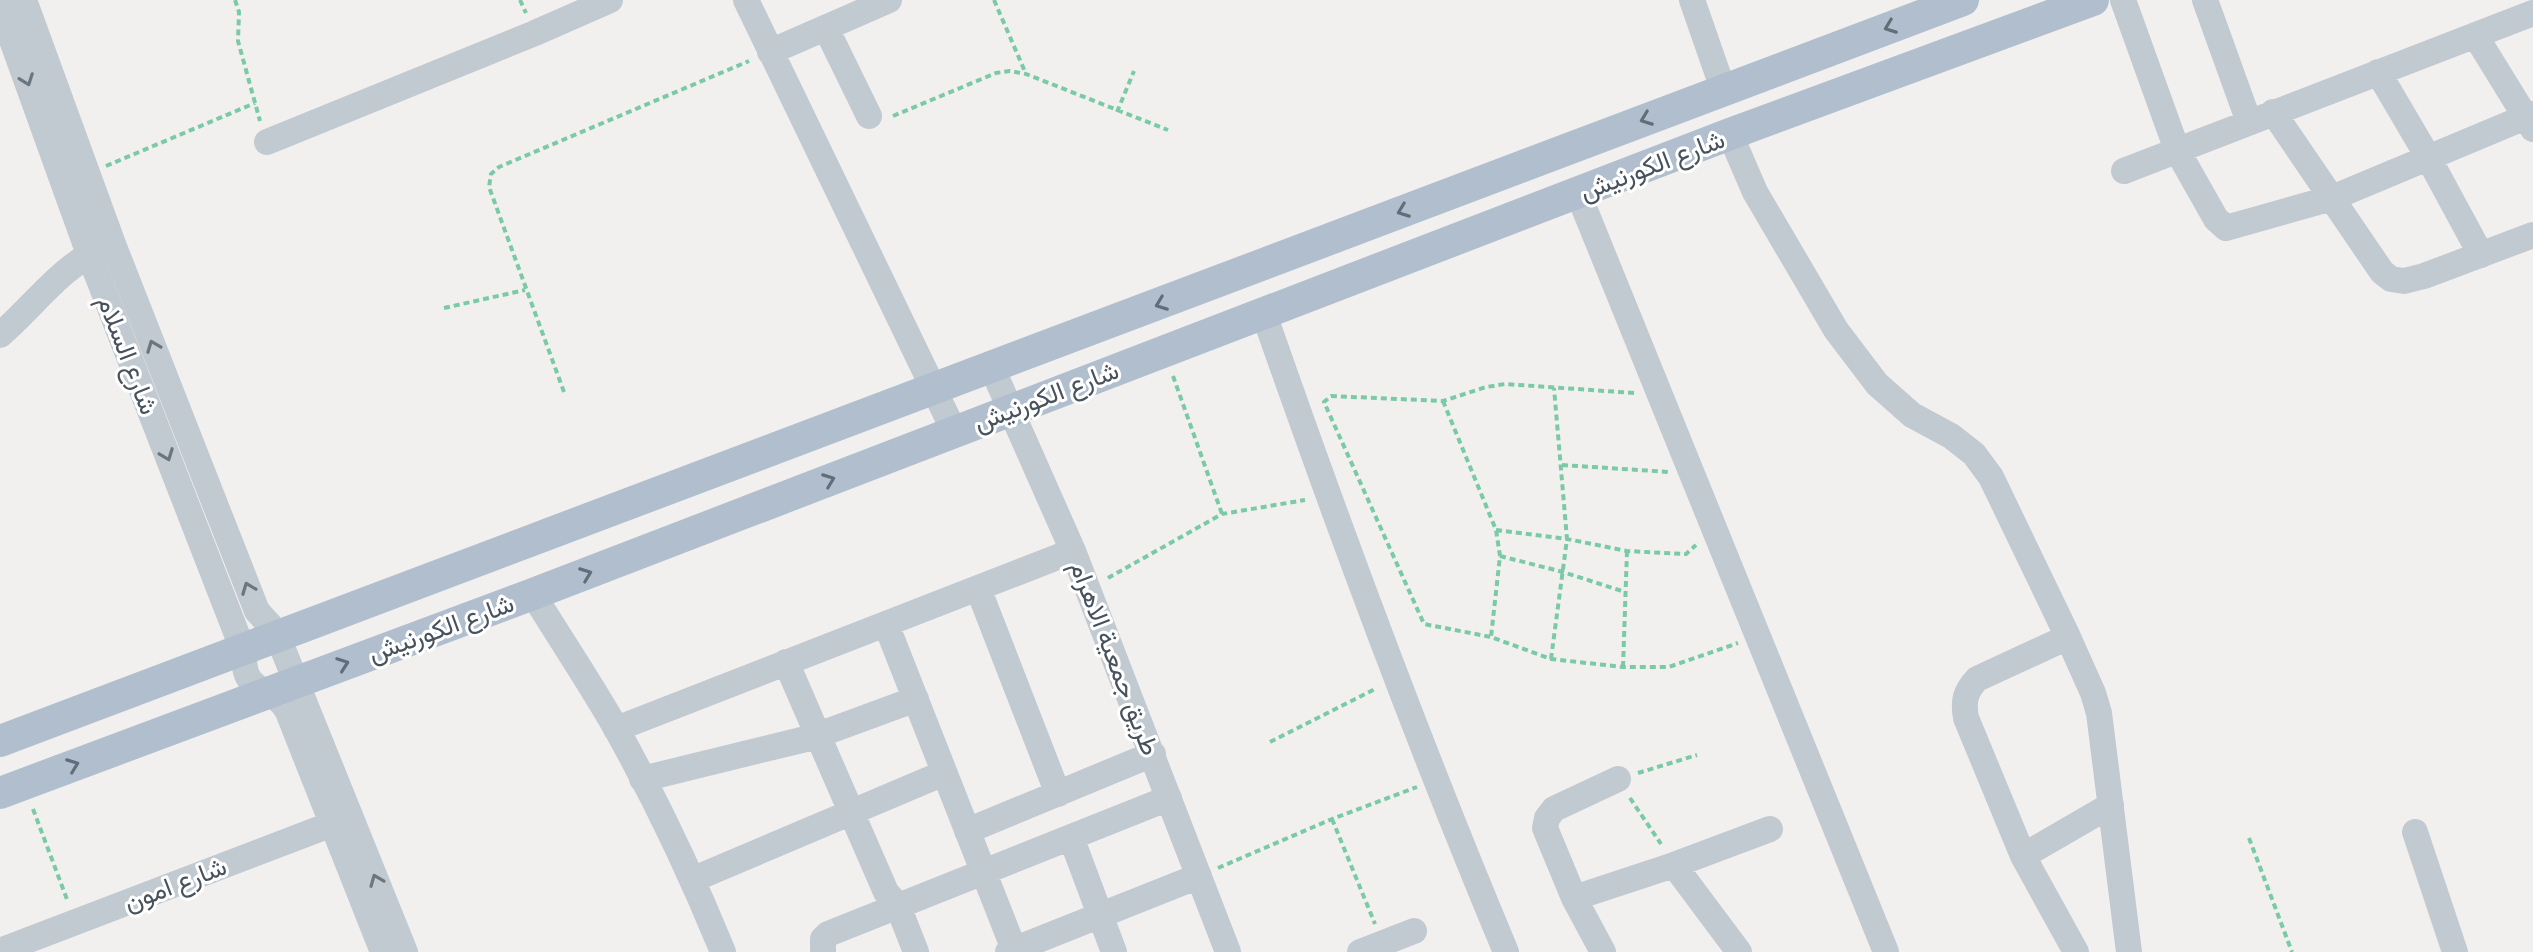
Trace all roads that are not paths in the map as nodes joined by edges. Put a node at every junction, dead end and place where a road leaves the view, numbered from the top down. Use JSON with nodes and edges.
{"nodes":[{"id":1,"x":24,"y":0,"type":"edge"},
{"id":2,"x":610,"y":0,"type":"edge"},
{"id":3,"x":746,"y":0,"type":"edge"},
{"id":4,"x":889,"y":0,"type":"edge"},
{"id":5,"x":1692,"y":0,"type":"edge"},
{"id":6,"x":1963,"y":0,"type":"edge"},
{"id":7,"x":2093,"y":0,"type":"edge"},
{"id":8,"x":2123,"y":0,"type":"edge"},
{"id":9,"x":2205,"y":0,"type":"edge"},
{"id":10,"x":0,"y":7,"type":"edge"},
{"id":11,"x":2533,"y":13,"type":"edge"},
{"id":12,"x":826,"y":28,"type":"junction"},
{"id":13,"x":2475,"y":35,"type":"junction"},
{"id":14,"x":770,"y":52,"type":"junction"},
{"id":15,"x":1773,"y":71,"type":"junction"},
{"id":16,"x":2378,"y":72,"type":"junction"},
{"id":17,"x":1723,"y":89,"type":"junction"},
{"id":18,"x":1788,"y":112,"type":"junction"},
{"id":19,"x":869,"y":116,"type":"road end"},
{"id":20,"x":2261,"y":117,"type":"junction"},
{"id":21,"x":2531,"y":120,"type":"edge"},
{"id":22,"x":1730,"y":134,"type":"junction"},
{"id":23,"x":267,"y":142,"type":"dead end"},
{"id":24,"x":2177,"y":150,"type":"junction"},
{"id":25,"x":2428,"y":157,"type":"junction"},
{"id":26,"x":2124,"y":171,"type":"dead end"},
{"id":27,"x":1578,"y":193,"type":"junction"},
{"id":28,"x":2332,"y":198,"type":"junction"},
{"id":29,"x":2533,"y":235,"type":"edge"},
{"id":30,"x":113,"y":244,"type":"junction"},
{"id":31,"x":89,"y":254,"type":"junction"},
{"id":32,"x":2481,"y":255,"type":"junction"},
{"id":33,"x":1264,"y":314,"type":"junction"},
{"id":34,"x":0,"y":335,"type":"edge"},
{"id":35,"x":992,"y":368,"type":"junction"},
{"id":36,"x":934,"y":390,"type":"junction"},
{"id":37,"x":1010,"y":410,"type":"junction"},
{"id":38,"x":954,"y":431,"type":"junction"},
{"id":39,"x":1073,"y":551,"type":"junction"},
{"id":40,"x":978,"y":588,"type":"junction"},
{"id":41,"x":533,"y":594,"type":"junction"},
{"id":42,"x":886,"y":624,"type":"junction"},
{"id":43,"x":277,"y":637,"type":"junction"},
{"id":44,"x":2068,"y":637,"type":"junction"},
{"id":45,"x":243,"y":650,"type":"junction"},
{"id":46,"x":786,"y":662,"type":"junction"},
{"id":47,"x":281,"y":687,"type":"junction"},
{"id":48,"x":916,"y":699,"type":"junction"},
{"id":49,"x":616,"y":729,"type":"junction"},
{"id":50,"x":818,"y":735,"type":"junction"},
{"id":51,"x":0,"y":741,"type":"edge"},
{"id":52,"x":1153,"y":754,"type":"junction"},
{"id":53,"x":944,"y":773,"type":"junction"},
{"id":54,"x":642,"y":779,"type":"junction"},
{"id":55,"x":1618,"y":779,"type":"road end"},
{"id":56,"x":12,"y":789,"type":"edge"},
{"id":57,"x":1058,"y":794,"type":"junction"},
{"id":58,"x":1169,"y":798,"type":"junction"},
{"id":59,"x":2111,"y":805,"type":"junction"},
{"id":60,"x":851,"y":812,"type":"junction"},
{"id":61,"x":341,"y":821,"type":"junction"},
{"id":62,"x":1770,"y":829,"type":"dead end"},
{"id":63,"x":967,"y":831,"type":"junction"},
{"id":64,"x":2415,"y":832,"type":"dead end"},
{"id":65,"x":1071,"y":837,"type":"junction"},
{"id":66,"x":2023,"y":856,"type":"junction"},
{"id":67,"x":1674,"y":865,"type":"junction"},
{"id":68,"x":984,"y":872,"type":"junction"},
{"id":69,"x":1199,"y":876,"type":"junction"},
{"id":70,"x":694,"y":879,"type":"junction"},
{"id":71,"x":1574,"y":898,"type":"junction"},
{"id":72,"x":898,"y":906,"type":"junction"},
{"id":73,"x":1101,"y":916,"type":"junction"},
{"id":74,"x":1414,"y":931,"type":"dead end"},
{"id":75,"x":1373,"y":948,"type":"edge"},
{"id":76,"x":0,"y":951,"type":"edge"},
{"id":77,"x":1012,"y":951,"type":"edge"},
{"id":78,"x":383,"y":952,"type":"edge"},
{"id":79,"x":405,"y":952,"type":"edge"},
{"id":80,"x":723,"y":952,"type":"edge"},
{"id":81,"x":823,"y":952,"type":"edge"},
{"id":82,"x":916,"y":952,"type":"edge"},
{"id":83,"x":1114,"y":952,"type":"edge"},
{"id":84,"x":1228,"y":952,"type":"edge"},
{"id":85,"x":1506,"y":952,"type":"edge"},
{"id":86,"x":1603,"y":952,"type":"edge"},
{"id":87,"x":1739,"y":952,"type":"edge"},
{"id":88,"x":1886,"y":952,"type":"edge"},
{"id":89,"x":2076,"y":952,"type":"edge"},
{"id":90,"x":2129,"y":952,"type":"edge"},
{"id":91,"x":2455,"y":952,"type":"edge"}],
"edges":[{"from":1,"to":30,"type":"street","name":"شارع السلام"},
{"from":2,"to":23,"type":"street"},
{"from":3,"to":14,"type":"street"},
{"from":4,"to":12,"type":"street"},
{"from":5,"to":17,"type":"street"},
{"from":6,"to":15,"type":"main road","name":"شارع الكورنيش","one_way":true},
{"from":7,"to":18,"type":"main road","name":"شارع الكورنيش"},
{"from":8,"to":24,"type":"street"},
{"from":9,"to":20,"type":"street"},
{"from":10,"to":31,"type":"street","name":"شارع السلام","one_way":true},
{"from":11,"to":13,"type":"street"},
{"from":12,"to":14,"type":"street"},
{"from":12,"to":19,"type":"street"},
{"from":13,"to":16,"type":"street"},
{"from":13,"to":21,"type":"street"},
{"from":14,"to":36,"type":"street"},
{"from":15,"to":17,"type":"main road","name":"شارع الكورنيش"},
{"from":15,"to":18,"type":"main road"},
{"from":16,"to":20,"type":"street"},
{"from":16,"to":25,"type":"street"},
{"from":17,"to":22,"type":"main road"},
{"from":17,"to":35,"type":"main road","name":"شارع الكورنيش","one_way":true},
{"from":18,"to":22,"type":"main road","name":"شارع الكورنيش"},
{"from":20,"to":24,"type":"street"},
{"from":20,"to":28,"type":"street"},
{"from":21,"to":25,"type":"street"},
{"from":22,"to":27,"type":"main road","name":"شارع الكورنيش"},
{"from":22,"to":44,"type":"street"},
{"from":24,"to":26,"type":"street"},
{"from":24,"to":28,"type":"street"},
{"from":25,"to":28,"type":"street"},
{"from":25,"to":32,"type":"street"},
{"from":27,"to":33,"type":"main road","name":"شارع الكورنيش"},
{"from":27,"to":88,"type":"street"},
{"from":28,"to":32,"type":"street"},
{"from":29,"to":32,"type":"street"},
{"from":30,"to":31,"type":"street"},
{"from":43,"to":30,"type":"street","name":"شارع السلام","one_way":true},
{"from":31,"to":34,"type":"street"},
{"from":31,"to":45,"type":"street","name":"شارع السلام","one_way":true},
{"from":33,"to":37,"type":"main road","name":"شارع الكورنيش"},
{"from":33,"to":85,"type":"street"},
{"from":35,"to":36,"type":"main road","name":"شارع الكورنيش"},
{"from":35,"to":37,"type":"street","name":"طريق جمعية الاهرام"},
{"from":36,"to":38,"type":"street"},
{"from":36,"to":43,"type":"main road","name":"شارع الكورنيش"},
{"from":37,"to":38,"type":"main road","name":"شارع الكورنيش"},
{"from":37,"to":39,"type":"street","name":"طريق جمعية الاهرام"},
{"from":41,"to":38,"type":"main road","name":"شارع الكورنيش","one_way":true},
{"from":39,"to":40,"type":"street"},
{"from":39,"to":52,"type":"street","name":"طريق جمعية الاهرام"},
{"from":40,"to":42,"type":"street"},
{"from":40,"to":57,"type":"street"},
{"from":47,"to":41,"type":"main road","name":"شارع الكورنيش","one_way":true},
{"from":41,"to":49,"type":"street"},
{"from":42,"to":46,"type":"street"},
{"from":42,"to":48,"type":"street"},
{"from":43,"to":45,"type":"main road","name":"شارع الكورنيش"},
{"from":43,"to":47,"type":"street","name":"شارع السلام"},
{"from":44,"to":59,"type":"street"},
{"from":44,"to":66,"type":"street"},
{"from":45,"to":47,"type":"street","name":"شارع السلام"},
{"from":45,"to":51,"type":"main road","name":"شارع الكورنيش"},
{"from":46,"to":49,"type":"street"},
{"from":46,"to":50,"type":"street"},
{"from":56,"to":47,"type":"main road","name":"شارع الكورنيش","one_way":true},
{"from":47,"to":61,"type":"street"},
{"from":48,"to":50,"type":"street"},
{"from":48,"to":53,"type":"street"},
{"from":49,"to":54,"type":"street"},
{"from":50,"to":54,"type":"street"},
{"from":50,"to":60,"type":"street"},
{"from":52,"to":57,"type":"street"},
{"from":52,"to":58,"type":"street","name":"طريق جمعية الاهرام"},
{"from":53,"to":60,"type":"street"},
{"from":53,"to":63,"type":"street"},
{"from":54,"to":70,"type":"street"},
{"from":55,"to":71,"type":"street"},
{"from":57,"to":63,"type":"street"},
{"from":58,"to":65,"type":"street"},
{"from":58,"to":69,"type":"street","name":"طريق جمعية الاهرام"},
{"from":59,"to":66,"type":"street"},
{"from":59,"to":90,"type":"street"},
{"from":60,"to":70,"type":"street"},
{"from":60,"to":72,"type":"street"},
{"from":61,"to":76,"type":"street","name":"شارع امون"},
{"from":61,"to":78,"type":"street"},
{"from":79,"to":61,"type":"street","one_way":true},
{"from":62,"to":67,"type":"street"},
{"from":63,"to":68,"type":"street"},
{"from":64,"to":91,"type":"street"},
{"from":65,"to":68,"type":"street"},
{"from":65,"to":73,"type":"street"},
{"from":66,"to":89,"type":"street"},
{"from":67,"to":71,"type":"street"},
{"from":67,"to":87,"type":"street"},
{"from":68,"to":72,"type":"street"},
{"from":68,"to":77,"type":"street"},
{"from":69,"to":73,"type":"street"},
{"from":69,"to":84,"type":"street","name":"طريق جمعية الاهرام"},
{"from":70,"to":80,"type":"street"},
{"from":71,"to":86,"type":"street"},
{"from":72,"to":81,"type":"street"},
{"from":72,"to":82,"type":"street"},
{"from":73,"to":77,"type":"street"},
{"from":73,"to":83,"type":"street"},
{"from":74,"to":75,"type":"street"}]}
